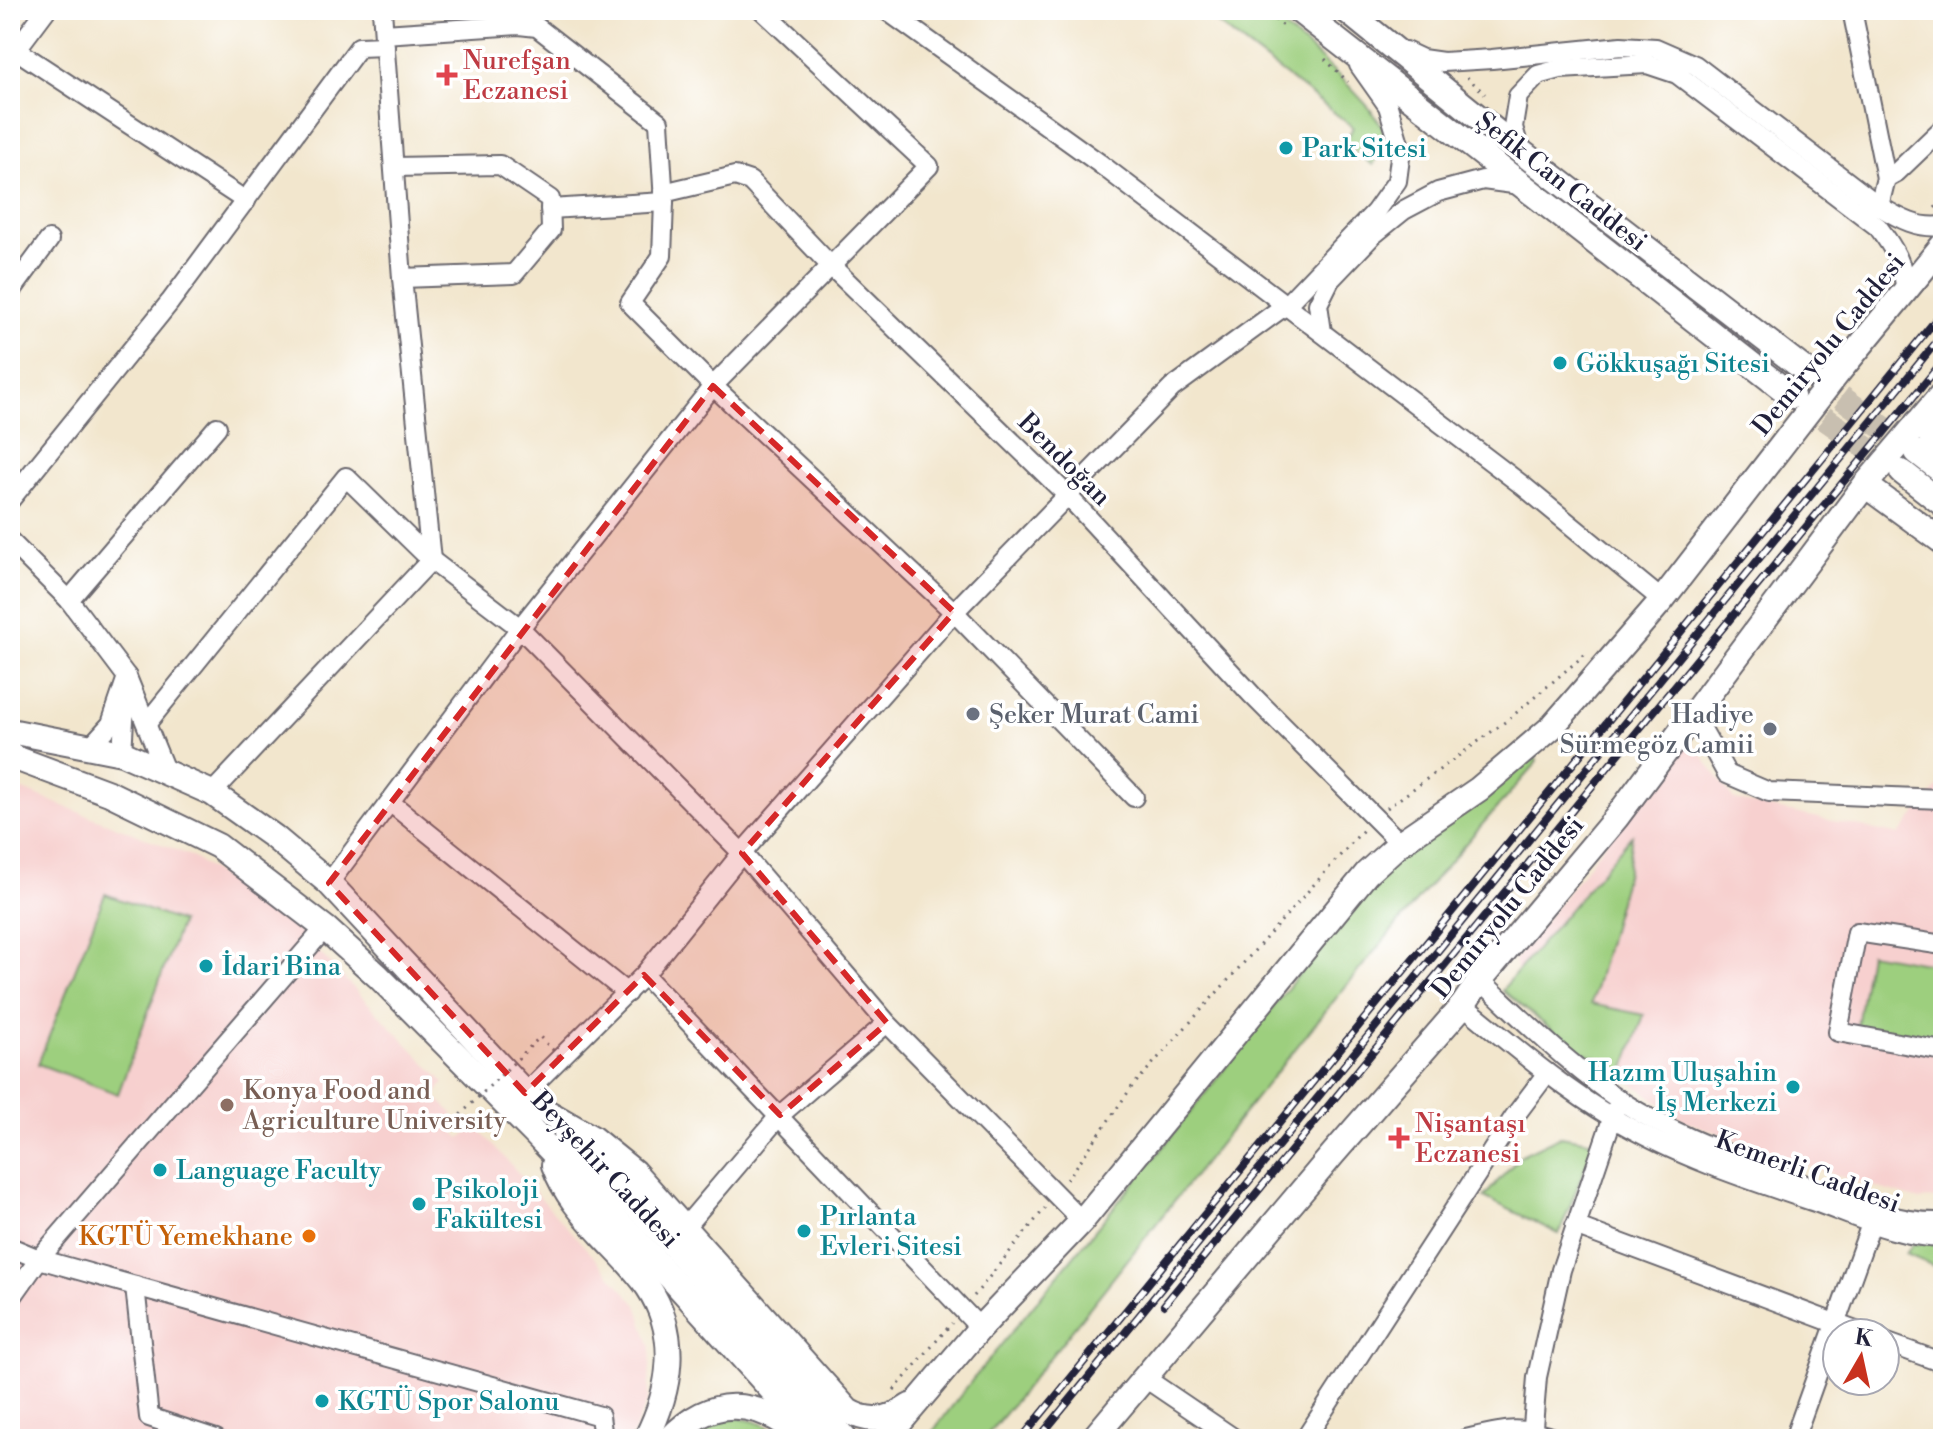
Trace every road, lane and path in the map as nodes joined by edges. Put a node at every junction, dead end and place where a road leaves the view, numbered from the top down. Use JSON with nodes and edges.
{"nodes":[{"id":1,"x":46,"y":10,"type":"edge"},
{"id":2,"x":382,"y":10,"type":"edge"},
{"id":3,"x":537,"y":10,"type":"edge"},
{"id":4,"x":762,"y":10,"type":"edge"},
{"id":5,"x":886,"y":10,"type":"edge"},
{"id":6,"x":1298,"y":10,"type":"edge"},
{"id":7,"x":1346,"y":10,"type":"edge"},
{"id":8,"x":1852,"y":10,"type":"edge"},
{"id":9,"x":519,"y":25,"type":"junction"},
{"id":10,"x":384,"y":40,"type":"junction"},
{"id":11,"x":1344,"y":43,"type":"junction"},
{"id":12,"x":1390,"y":44,"type":"junction"},
{"id":13,"x":12,"y":51,"type":"edge"},
{"id":14,"x":1943,"y":128,"type":"edge"},
{"id":15,"x":1520,"y":151,"type":"junction"},
{"id":16,"x":394,"y":167,"type":"junction"},
{"id":17,"x":1886,"y":178,"type":"junction"},
{"id":18,"x":1522,"y":185,"type":"junction"},
{"id":19,"x":663,"y":198,"type":"junction"},
{"id":20,"x":246,"y":201,"type":"junction"},
{"id":21,"x":1879,"y":206,"type":"junction"},
{"id":22,"x":550,"y":209,"type":"junction"},
{"id":23,"x":1943,"y":226,"type":"edge"},
{"id":24,"x":49,"y":240,"type":"dead end"},
{"id":25,"x":1943,"y":245,"type":"edge"},
{"id":26,"x":830,"y":265,"type":"junction"},
{"id":27,"x":402,"y":278,"type":"junction"},
{"id":28,"x":1308,"y":282,"type":"junction"},
{"id":29,"x":1905,"y":291,"type":"junction"},
{"id":30,"x":10,"y":293,"type":"edge"},
{"id":31,"x":1286,"y":305,"type":"junction"},
{"id":32,"x":1322,"y":332,"type":"junction"},
{"id":33,"x":1810,"y":374,"type":"tunnel mouth"},
{"id":34,"x":713,"y":386,"type":"junction"},
{"id":35,"x":1943,"y":393,"type":"edge"},
{"id":36,"x":1792,"y":396,"type":"tunnel mouth"},
{"id":37,"x":1917,"y":423,"type":"junction"},
{"id":38,"x":217,"y":427,"type":"dead end"},
{"id":39,"x":1943,"y":444,"type":"edge"},
{"id":40,"x":1917,"y":452,"type":"tunnel mouth"},
{"id":41,"x":1902,"y":472,"type":"tunnel mouth"},
{"id":42,"x":1943,"y":472,"type":"edge"},
{"id":43,"x":1865,"y":485,"type":"junction"},
{"id":44,"x":1067,"y":495,"type":"junction"},
{"id":45,"x":10,"y":500,"type":"edge"},
{"id":46,"x":1943,"y":504,"type":"edge"},
{"id":47,"x":10,"y":541,"type":"edge"},
{"id":48,"x":1943,"y":542,"type":"edge"},
{"id":49,"x":431,"y":560,"type":"junction"},
{"id":50,"x":69,"y":600,"type":"junction"},
{"id":51,"x":1662,"y":600,"type":"junction"},
{"id":52,"x":954,"y":612,"type":"junction"},
{"id":53,"x":520,"y":628,"type":"junction"},
{"id":54,"x":127,"y":677,"type":"junction"},
{"id":55,"x":1693,"y":713,"type":"junction"},
{"id":56,"x":147,"y":723,"type":"junction"},
{"id":57,"x":10,"y":731,"type":"edge"},
{"id":58,"x":89,"y":748,"type":"junction"},
{"id":59,"x":122,"y":753,"type":"junction"},
{"id":60,"x":10,"y":756,"type":"edge"},
{"id":61,"x":166,"y":773,"type":"junction"},
{"id":62,"x":109,"y":793,"type":"junction"},
{"id":63,"x":212,"y":793,"type":"junction"},
{"id":64,"x":1134,"y":797,"type":"dead end"},
{"id":65,"x":1942,"y":798,"type":"edge"},
{"id":66,"x":391,"y":803,"type":"junction"},
{"id":67,"x":149,"y":812,"type":"junction"},
{"id":68,"x":1400,"y":843,"type":"junction"},
{"id":69,"x":742,"y":853,"type":"junction"},
{"id":70,"x":329,"y":883,"type":"junction"},
{"id":71,"x":325,"y":928,"type":"junction"},
{"id":72,"x":1943,"y":945,"type":"edge"},
{"id":73,"x":644,"y":975,"type":"junction"},
{"id":74,"x":1480,"y":980,"type":"junction"},
{"id":75,"x":627,"y":993,"type":"junction"},
{"id":76,"x":1463,"y":1005,"type":"junction"},
{"id":77,"x":887,"y":1023,"type":"junction"},
{"id":78,"x":1943,"y":1051,"type":"edge"},
{"id":79,"x":561,"y":1058,"type":"junction"},
{"id":80,"x":1547,"y":1073,"type":"junction"},
{"id":81,"x":525,"y":1093,"type":"junction"},
{"id":82,"x":1619,"y":1099,"type":"junction"},
{"id":83,"x":545,"y":1111,"type":"junction"},
{"id":84,"x":780,"y":1115,"type":"junction"},
{"id":85,"x":1612,"y":1118,"type":"junction"},
{"id":86,"x":467,"y":1126,"type":"dead end"},
{"id":87,"x":552,"y":1151,"type":"junction"},
{"id":88,"x":1082,"y":1221,"type":"junction"},
{"id":89,"x":1943,"y":1222,"type":"edge"},
{"id":90,"x":1871,"y":1224,"type":"junction"},
{"id":91,"x":1575,"y":1226,"type":"junction"},
{"id":92,"x":685,"y":1227,"type":"junction"},
{"id":93,"x":1943,"y":1238,"type":"edge"},
{"id":94,"x":10,"y":1247,"type":"edge"},
{"id":95,"x":39,"y":1259,"type":"junction"},
{"id":96,"x":135,"y":1286,"type":"junction"},
{"id":97,"x":10,"y":1300,"type":"edge"},
{"id":98,"x":1836,"y":1317,"type":"edge"},
{"id":99,"x":1821,"y":1318,"type":"edge"},
{"id":100,"x":980,"y":1328,"type":"junction"},
{"id":101,"x":1901,"y":1348,"type":"edge"},
{"id":102,"x":1821,"y":1361,"type":"edge"},
{"id":103,"x":1943,"y":1363,"type":"edge"},
{"id":104,"x":1145,"y":1378,"type":"junction"},
{"id":105,"x":918,"y":1399,"type":"junction"},
{"id":106,"x":1532,"y":1434,"type":"edge"},
{"id":107,"x":216,"y":1439,"type":"edge"},
{"id":108,"x":603,"y":1439,"type":"edge"},
{"id":109,"x":646,"y":1439,"type":"edge"},
{"id":110,"x":670,"y":1439,"type":"edge"},
{"id":111,"x":806,"y":1439,"type":"edge"},
{"id":112,"x":816,"y":1439,"type":"edge"},
{"id":113,"x":845,"y":1439,"type":"edge"},
{"id":114,"x":886,"y":1439,"type":"edge"},
{"id":115,"x":1093,"y":1439,"type":"edge"},
{"id":116,"x":1235,"y":1439,"type":"edge"},
{"id":117,"x":1305,"y":1439,"type":"edge"},
{"id":118,"x":1466,"y":1439,"type":"edge"},
{"id":119,"x":1556,"y":1439,"type":"edge"},
{"id":120,"x":1794,"y":1439,"type":"edge"}],
"edges":[{"from":1,"to":13,"type":"street"},
{"from":2,"to":10,"type":"street"},
{"from":3,"to":9,"type":"street"},
{"from":4,"to":26,"type":"street"},
{"from":5,"to":31,"type":"street"},
{"from":6,"to":11,"type":"main road","name":"Şefik Can Caddesi"},
{"from":7,"to":12,"type":"main road","name":"Şefik Can Caddesi"},
{"from":8,"to":17,"type":"street"},
{"from":9,"to":10,"type":"street"},
{"from":9,"to":19,"type":"street"},
{"from":10,"to":16,"type":"street"},
{"from":10,"to":20,"type":"street"},
{"from":11,"to":18,"type":"main road","name":"Şefik Can Caddesi"},
{"from":11,"to":28,"type":"street"},
{"from":12,"to":15,"type":"main road","name":"Şefik Can Caddesi"},
{"from":12,"to":21,"type":"street"},
{"from":13,"to":20,"type":"street"},
{"from":14,"to":17,"type":"street"},
{"from":15,"to":29,"type":"street"},
{"from":15,"to":33,"type":"main road","name":"Şefik Can Caddesi"},
{"from":16,"to":22,"type":"street"},
{"from":16,"to":27,"type":"street"},
{"from":17,"to":21,"type":"street"},
{"from":18,"to":32,"type":"street"},
{"from":18,"to":36,"type":"main road","name":"Şefik Can Caddesi"},
{"from":19,"to":22,"type":"street","name":"Bendoğan"},
{"from":19,"to":26,"type":"street","name":"Bendoğan"},
{"from":19,"to":34,"type":"street"},
{"from":20,"to":45,"type":"street"},
{"from":21,"to":23,"type":"street"},
{"from":22,"to":27,"type":"street"},
{"from":24,"to":30,"type":"street"},
{"from":25,"to":29,"type":"main road","name":"Demiryolu Caddesi"},
{"from":26,"to":34,"type":"street"},
{"from":26,"to":44,"type":"street","name":"Bendoğan"},
{"from":27,"to":49,"type":"street"},
{"from":28,"to":31,"type":"street"},
{"from":28,"to":32,"type":"street"},
{"from":29,"to":51,"type":"main road","name":"Demiryolu Caddesi"},
{"from":31,"to":32,"type":"street"},
{"from":31,"to":44,"type":"street"},
{"from":32,"to":51,"type":"street"},
{"from":34,"to":52,"type":"street"},
{"from":34,"to":53,"type":"street"},
{"from":35,"to":37,"type":"main road","name":"Demiryolu Caddesi"},
{"from":37,"to":39,"type":"main road"},
{"from":37,"to":43,"type":"main road","name":"Demiryolu Caddesi"},
{"from":38,"to":50,"type":"street"},
{"from":40,"to":42,"type":"main road"},
{"from":41,"to":46,"type":"main road"},
{"from":43,"to":48,"type":"main road"},
{"from":43,"to":55,"type":"main road","name":"Demiryolu Caddesi"},
{"from":44,"to":52,"type":"street"},
{"from":44,"to":68,"type":"street","name":"Bendoğan"},
{"from":47,"to":50,"type":"street"},
{"from":49,"to":53,"type":"street"},
{"from":49,"to":56,"type":"street"},
{"from":49,"to":63,"type":"street"},
{"from":50,"to":54,"type":"street"},
{"from":51,"to":68,"type":"main road","name":"Demiryolu Caddesi"},
{"from":52,"to":64,"type":"street"},
{"from":52,"to":69,"type":"street"},
{"from":53,"to":66,"type":"street"},
{"from":53,"to":69,"type":"street"},
{"from":54,"to":56,"type":"street"},
{"from":54,"to":58,"type":"street"},
{"from":54,"to":59,"type":"street"},
{"from":55,"to":65,"type":"street"},
{"from":55,"to":74,"type":"main road","name":"Demiryolu Caddesi"},
{"from":56,"to":61,"type":"street"},
{"from":57,"to":58,"type":"main road"},
{"from":58,"to":59,"type":"main road"},
{"from":59,"to":61,"type":"main road"},
{"from":59,"to":62,"type":"main road"},
{"from":60,"to":62,"type":"main road"},
{"from":61,"to":63,"type":"main road"},
{"from":61,"to":67,"type":"main road"},
{"from":62,"to":67,"type":"main road","name":"Beyşehir Caddesi"},
{"from":63,"to":70,"type":"main road"},
{"from":66,"to":70,"type":"street"},
{"from":66,"to":75,"type":"street"},
{"from":67,"to":71,"type":"main road","name":"Beyşehir Caddesi"},
{"from":68,"to":88,"type":"main road","name":"Demiryolu Caddesi"},
{"from":69,"to":73,"type":"street"},
{"from":69,"to":77,"type":"street"},
{"from":70,"to":81,"type":"main road"},
{"from":71,"to":87,"type":"main road","name":"Beyşehir Caddesi"},
{"from":71,"to":95,"type":"street"},
{"from":72,"to":78,"type":"street"},
{"from":73,"to":75,"type":"street"},
{"from":73,"to":84,"type":"street"},
{"from":74,"to":76,"type":"main road","name":"Demiryolu Caddesi"},
{"from":74,"to":82,"type":"street","name":"Kemerli Caddesi"},
{"from":75,"to":79,"type":"street"},
{"from":76,"to":80,"type":"street","name":"Kemerli Caddesi"},
{"from":76,"to":104,"type":"main road","name":"Demiryolu Caddesi"},
{"from":77,"to":84,"type":"street"},
{"from":77,"to":88,"type":"street"},
{"from":79,"to":81,"type":"street"},
{"from":79,"to":86,"type":"path","bridge":true},
{"from":80,"to":85,"type":"street","name":"Kemerli Caddesi"},
{"from":80,"to":117,"type":"street"},
{"from":81,"to":83,"type":"main road"},
{"from":82,"to":85,"type":"street"},
{"from":82,"to":89,"type":"street","name":"Kemerli Caddesi"},
{"from":83,"to":92,"type":"main road"},
{"from":83,"to":113,"type":"main road","name":"Beyşehir Caddesi"},
{"from":84,"to":92,"type":"street"},
{"from":84,"to":100,"type":"street"},
{"from":85,"to":90,"type":"street","name":"Kemerli Caddesi"},
{"from":85,"to":91,"type":"street"},
{"from":87,"to":109,"type":"main road"},
{"from":87,"to":112,"type":"main road","name":"Beyşehir Caddesi"},
{"from":88,"to":100,"type":"main road","name":"Demiryolu Caddesi"},
{"from":90,"to":93,"type":"street","name":"Kemerli Caddesi"},
{"from":90,"to":98,"type":"street"},
{"from":91,"to":99,"type":"street"},
{"from":91,"to":106,"type":"street"},
{"from":92,"to":105,"type":"main road"},
{"from":94,"to":95,"type":"street"},
{"from":95,"to":96,"type":"street"},
{"from":95,"to":97,"type":"street"},
{"from":96,"to":107,"type":"street"},
{"from":96,"to":108,"type":"street"},
{"from":100,"to":105,"type":"main road","name":"Demiryolu Caddesi"},
{"from":101,"to":103,"type":"street"},
{"from":102,"to":120,"type":"street"},
{"from":104,"to":115,"type":"main road","name":"Demiryolu Caddesi"},
{"from":104,"to":116,"type":"street"},
{"from":105,"to":114,"type":"main road","name":"Demiryolu Caddesi"},
{"from":106,"to":118,"type":"street"},
{"from":106,"to":119,"type":"street"},
{"from":110,"to":111,"type":"main road"}]}
